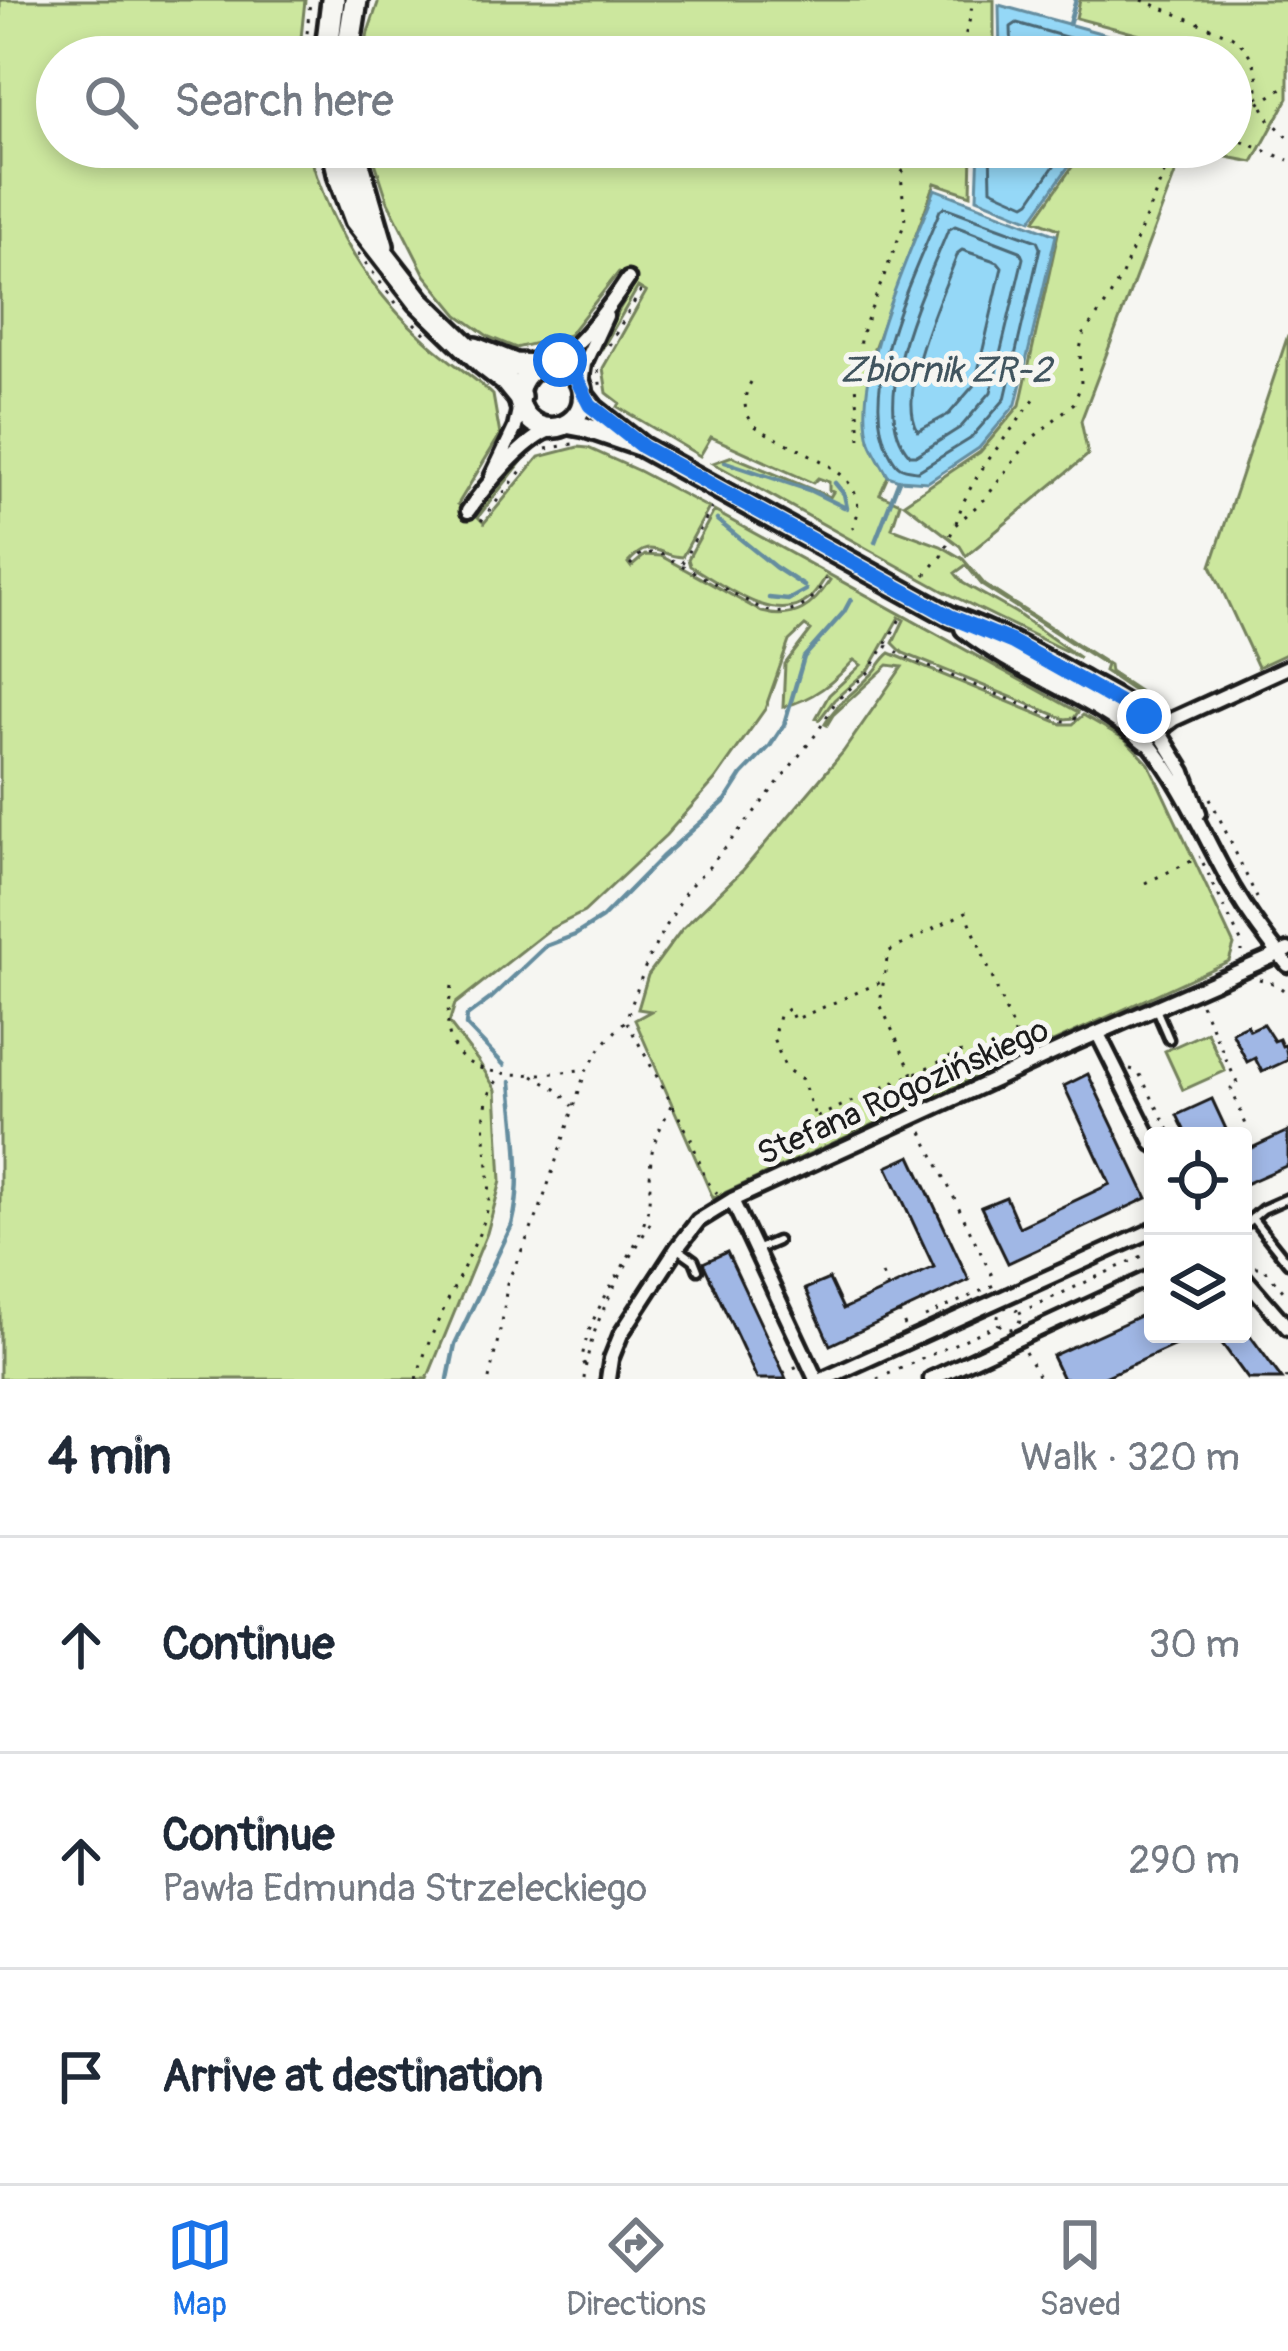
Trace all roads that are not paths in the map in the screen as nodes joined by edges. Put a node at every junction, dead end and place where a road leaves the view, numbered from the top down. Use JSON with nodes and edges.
{"nodes":[{"id":1,"x":333,"y":0,"type":"edge"},
{"id":2,"x":356,"y":0,"type":"edge"},
{"id":3,"x":329,"y":36,"type":"edge"},
{"id":4,"x":350,"y":36,"type":"edge"},
{"id":5,"x":338,"y":168,"type":"edge"},
{"id":6,"x":359,"y":168,"type":"edge"},
{"id":7,"x":383,"y":253,"type":"junction"},
{"id":8,"x":628,"y":279,"type":"dead end"},
{"id":9,"x":608,"y":309,"type":"junction"},
{"id":10,"x":468,"y":347,"type":"junction"},
{"id":11,"x":544,"y":365,"type":"junction"},
{"id":12,"x":582,"y":390,"type":"junction"},
{"id":13,"x":519,"y":401,"type":"junction"},
{"id":14,"x":560,"y":426,"type":"junction"},
{"id":15,"x":643,"y":447,"type":"junction"},
{"id":16,"x":489,"y":481,"type":"junction"},
{"id":17,"x":468,"y":511,"type":"dead end"},
{"id":18,"x":1288,"y":667,"type":"edge"},
{"id":19,"x":1152,"y":735,"type":"junction"},
{"id":20,"x":1285,"y":956,"type":"edge"},
{"id":21,"x":1156,"y":1008,"type":"junction"},
{"id":22,"x":1098,"y":1034,"type":"junction"},
{"id":23,"x":1169,"y":1039,"type":"dead end"},
{"id":24,"x":1144,"y":1127,"type":"edge"},
{"id":25,"x":1288,"y":1198,"type":"edge"},
{"id":26,"x":726,"y":1199,"type":"junction"},
{"id":27,"x":1252,"y":1219,"type":"joint"},
{"id":28,"x":1145,"y":1235,"type":"edge"},
{"id":29,"x":777,"y":1241,"type":"dead end"},
{"id":30,"x":677,"y":1248,"type":"junction"},
{"id":31,"x":757,"y":1250,"type":"junction"},
{"id":32,"x":1288,"y":1263,"type":"edge"},
{"id":33,"x":698,"y":1270,"type":"dead end"},
{"id":34,"x":1144,"y":1280,"type":"edge"},
{"id":35,"x":1252,"y":1280,"type":"edge"},
{"id":36,"x":1288,"y":1328,"type":"edge"},
{"id":37,"x":608,"y":1379,"type":"edge"},
{"id":38,"x":820,"y":1379,"type":"edge"},
{"id":39,"x":931,"y":1379,"type":"edge"}],
"edges":[{"from":1,"to":3,"type":"main road"},
{"from":2,"to":4,"type":"main road"},
{"from":5,"to":7,"type":"main road"},
{"from":6,"to":7,"type":"main road"},
{"from":7,"to":10,"type":"main road"},
{"from":8,"to":9,"type":"street"},
{"from":9,"to":11,"type":"street"},
{"from":9,"to":12,"type":"street"},
{"from":10,"to":11,"type":"main road"},
{"from":10,"to":13,"type":"main road"},
{"from":11,"to":12,"type":"main road"},
{"from":11,"to":13,"type":"main road"},
{"from":12,"to":14,"type":"main road"},
{"from":12,"to":15,"type":"main road"},
{"from":13,"to":14,"type":"main road"},
{"from":13,"to":16,"type":"street"},
{"from":14,"to":15,"type":"main road"},
{"from":14,"to":16,"type":"street"},
{"from":15,"to":19,"type":"main road"},
{"from":16,"to":17,"type":"street"},
{"from":18,"to":19,"type":"street"},
{"from":19,"to":20,"type":"street"},
{"from":20,"to":21,"type":"street","name":"Stefana Rogozińskiego"},
{"from":21,"to":22,"type":"street","name":"Stefana Rogozińskiego"},
{"from":21,"to":23,"type":"lane"},
{"from":22,"to":24,"type":"street"},
{"from":22,"to":26,"type":"street","name":"Stefana Rogozińskiego"},
{"from":25,"to":27,"type":"lane"},
{"from":26,"to":30,"type":"street"},
{"from":26,"to":31,"type":"street","name":"Stefana Rogozińskiego"},
{"from":27,"to":32,"type":"lane"},
{"from":28,"to":38,"type":"street"},
{"from":29,"to":31,"type":"lane"},
{"from":30,"to":33,"type":"lane"},
{"from":30,"to":37,"type":"street"},
{"from":31,"to":38,"type":"street","name":"Stefana Rogozińskiego"},
{"from":34,"to":39,"type":"street"},
{"from":35,"to":36,"type":"street"}]}
